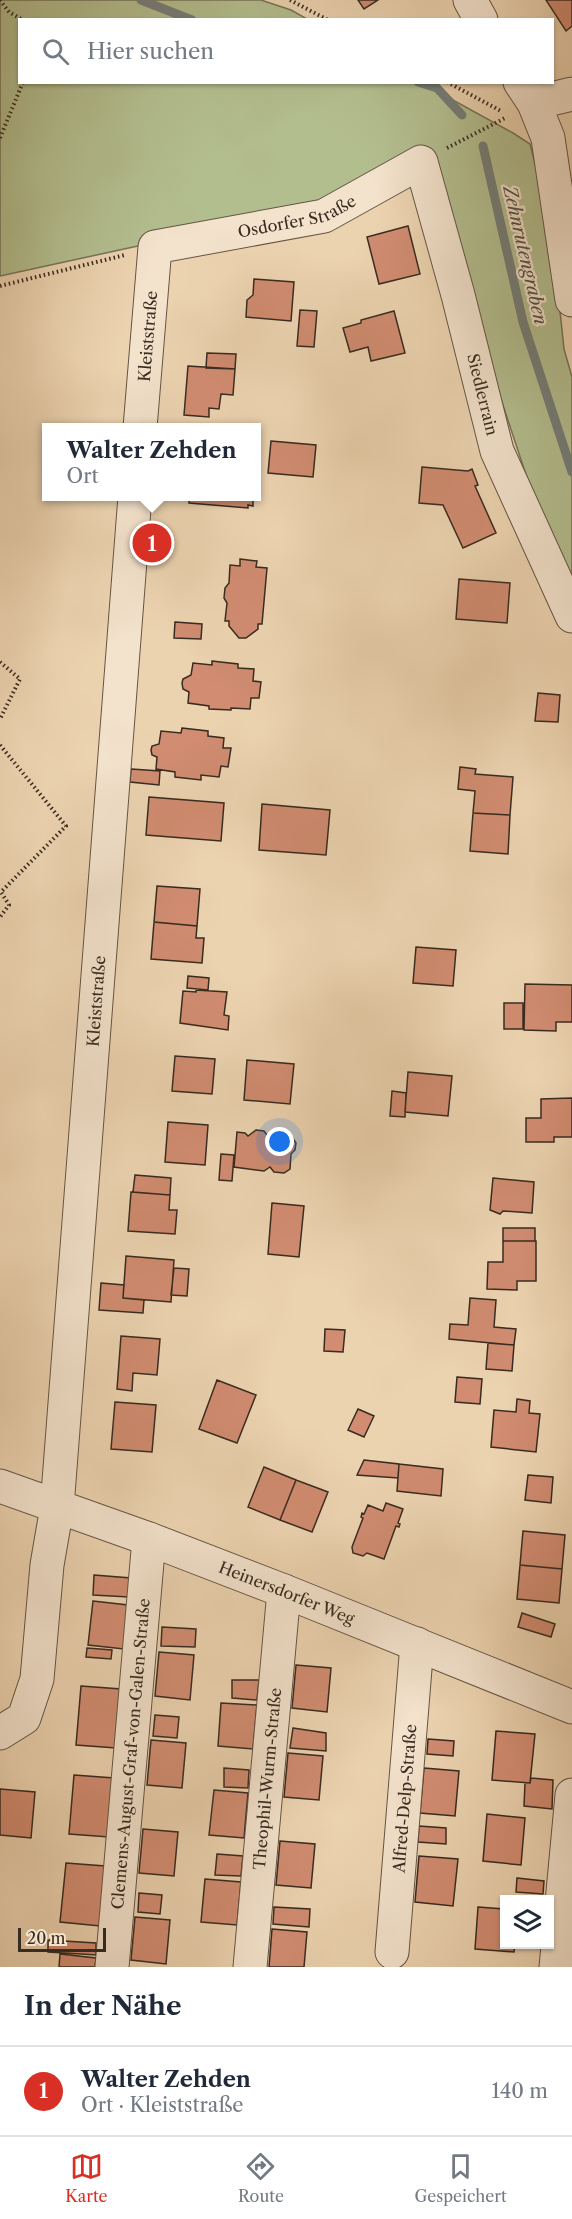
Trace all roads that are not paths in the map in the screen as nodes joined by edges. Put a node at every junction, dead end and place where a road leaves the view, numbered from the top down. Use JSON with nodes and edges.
{"nodes":[{"id":1,"x":470,"y":0,"type":"edge"},
{"id":2,"x":480,"y":18,"type":"edge"},
{"id":3,"x":572,"y":93,"type":"edge"},
{"id":4,"x":521,"y":100,"type":"edge"},
{"id":5,"x":421,"y":162,"type":"joint"},
{"id":6,"x":154,"y":247,"type":"joint"},
{"id":7,"x":572,"y":300,"type":"edge"},
{"id":8,"x":141,"y":423,"type":"edge"},
{"id":9,"x":135,"y":501,"type":"edge"},
{"id":10,"x":572,"y":616,"type":"edge"},
{"id":11,"x":0,"y":1486,"type":"edge"},
{"id":12,"x":57,"y":1507,"type":"junction"},
{"id":13,"x":149,"y":1539,"type":"junction"},
{"id":14,"x":284,"y":1591,"type":"junction"},
{"id":15,"x":417,"y":1644,"type":"junction"},
{"id":16,"x":572,"y":1707,"type":"edge"},
{"id":17,"x":0,"y":1733,"type":"edge"},
{"id":18,"x":572,"y":1795,"type":"edge"},
{"id":19,"x":392,"y":1952,"type":"dead end"},
{"id":20,"x":112,"y":1967,"type":"edge"},
{"id":21,"x":250,"y":1967,"type":"edge"},
{"id":22,"x":556,"y":1967,"type":"edge"}],
"edges":[{"from":1,"to":2,"type":"street"},
{"from":3,"to":4,"type":"street"},
{"from":4,"to":7,"type":"street"},
{"from":5,"to":6,"type":"street","name":"Osdorfer Straße"},
{"from":5,"to":10,"type":"street","name":"Siedlerrain"},
{"from":6,"to":8,"type":"street","name":"Kleiststraße"},
{"from":9,"to":12,"type":"street","name":"Kleiststraße"},
{"from":11,"to":12,"type":"street","name":"Heinersdorfer Weg"},
{"from":12,"to":13,"type":"street","name":"Heinersdorfer Weg"},
{"from":12,"to":17,"type":"street","name":"Kleiststraße"},
{"from":13,"to":14,"type":"street","name":"Heinersdorfer Weg"},
{"from":13,"to":20,"type":"street","name":"Clemens-August-Graf-von-Galen-Straße"},
{"from":14,"to":15,"type":"street","name":"Heinersdorfer Weg"},
{"from":14,"to":21,"type":"street","name":"Theophil-Wurm-Straße"},
{"from":15,"to":16,"type":"street","name":"Heinersdorfer Weg"},
{"from":15,"to":19,"type":"street","name":"Alfred-Delp-Straße"},
{"from":18,"to":22,"type":"street"}]}
